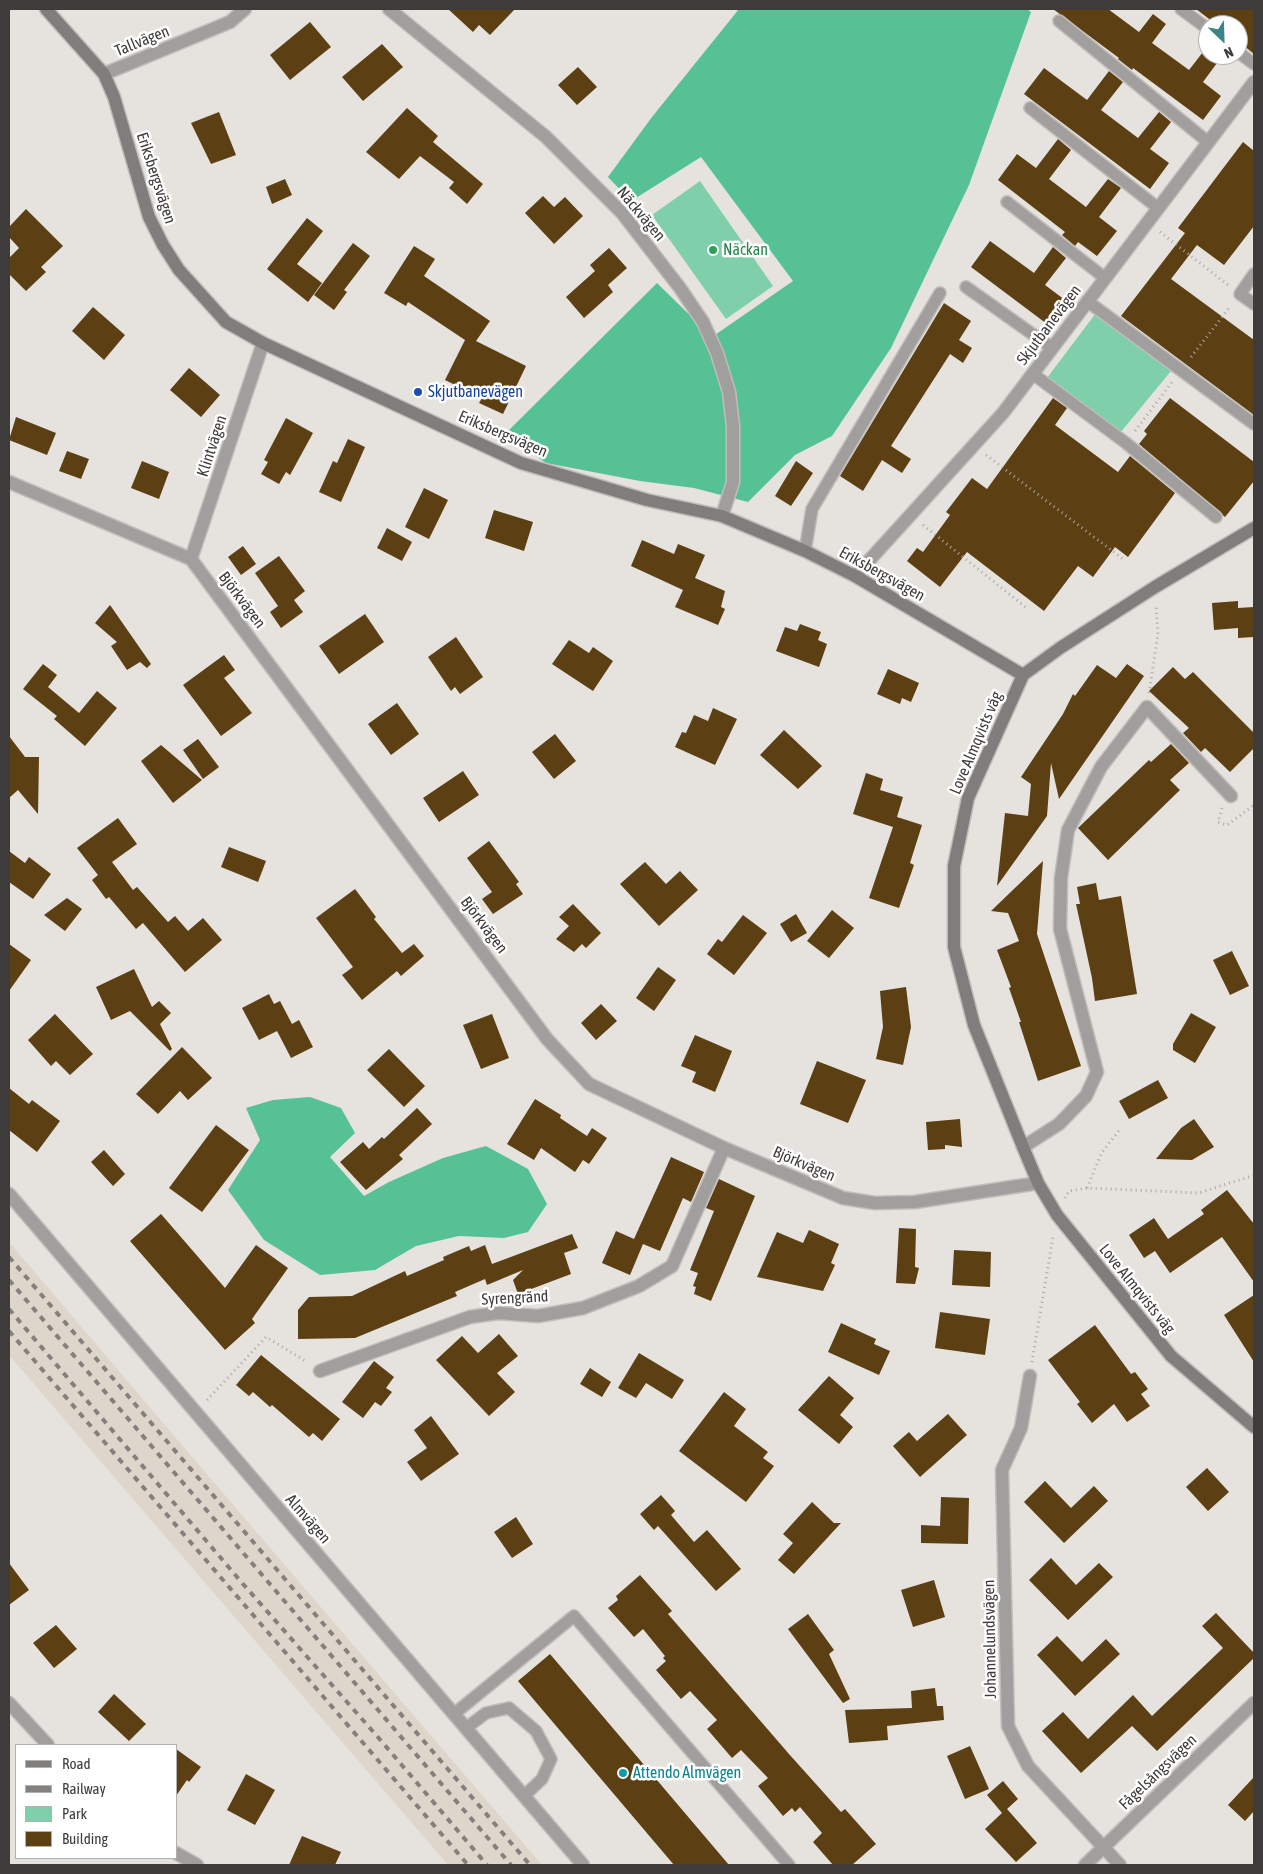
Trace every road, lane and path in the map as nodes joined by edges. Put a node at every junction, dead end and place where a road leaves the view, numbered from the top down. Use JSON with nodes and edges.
{"nodes":[{"id":1,"x":46,"y":9,"type":"edge"},
{"id":2,"x":245,"y":9,"type":"edge"},
{"id":3,"x":389,"y":9,"type":"edge"},
{"id":4,"x":1182,"y":9,"type":"edge"},
{"id":5,"x":1059,"y":21,"type":"dead end"},
{"id":6,"x":1198,"y":21,"type":"edge"},
{"id":7,"x":104,"y":74,"type":"junction"},
{"id":8,"x":1254,"y":82,"type":"edge"},
{"id":9,"x":1030,"y":108,"type":"dead end"},
{"id":10,"x":1208,"y":142,"type":"junction"},
{"id":11,"x":1008,"y":202,"type":"dead end"},
{"id":12,"x":1158,"y":208,"type":"junction"},
{"id":13,"x":1147,"y":222,"type":"junction"},
{"id":14,"x":1254,"y":274,"type":"edge"},
{"id":15,"x":1105,"y":278,"type":"junction"},
{"id":16,"x":966,"y":287,"type":"dead end"},
{"id":17,"x":940,"y":293,"type":"dead end"},
{"id":18,"x":1240,"y":294,"type":"junction"},
{"id":19,"x":1087,"y":301,"type":"junction"},
{"id":20,"x":1254,"y":304,"type":"edge"},
{"id":21,"x":263,"y":343,"type":"junction"},
{"id":22,"x":1052,"y":348,"type":"junction"},
{"id":23,"x":1182,"y":368,"type":"junction"},
{"id":24,"x":1032,"y":374,"type":"junction"},
{"id":25,"x":1254,"y":424,"type":"edge"},
{"id":26,"x":1126,"y":443,"type":"junction"},
{"id":27,"x":973,"y":446,"type":"junction"},
{"id":28,"x":9,"y":482,"type":"edge"},
{"id":29,"x":910,"y":515,"type":"junction"},
{"id":30,"x":722,"y":516,"type":"junction"},
{"id":31,"x":1216,"y":517,"type":"dead end"},
{"id":32,"x":1254,"y":528,"type":"edge"},
{"id":33,"x":805,"y":551,"type":"junction"},
{"id":34,"x":191,"y":559,"type":"junction"},
{"id":35,"x":1122,"y":559,"type":"dead end"},
{"id":36,"x":855,"y":576,"type":"junction"},
{"id":37,"x":1155,"y":587,"type":"junction"},
{"id":38,"x":1028,"y":609,"type":"dead end"},
{"id":39,"x":1023,"y":675,"type":"junction"},
{"id":40,"x":1147,"y":707,"type":"junction"},
{"id":41,"x":1231,"y":796,"type":"dead end"},
{"id":42,"x":1121,"y":1128,"type":"dead end"},
{"id":43,"x":1023,"y":1147,"type":"junction"},
{"id":44,"x":724,"y":1148,"type":"junction"},
{"id":45,"x":1254,"y":1175,"type":"edge"},
{"id":46,"x":1038,"y":1183,"type":"junction"},
{"id":47,"x":1087,"y":1188,"type":"junction"},
{"id":48,"x":9,"y":1194,"type":"edge"},
{"id":49,"x":1057,"y":1215,"type":"junction"},
{"id":50,"x":320,"y":1370,"type":"joint"},
{"id":51,"x":1030,"y":1376,"type":"joint"},
{"id":52,"x":195,"y":1413,"type":"junction"},
{"id":53,"x":1254,"y":1427,"type":"edge"},
{"id":54,"x":9,"y":1703,"type":"edge"},
{"id":55,"x":1254,"y":1703,"type":"edge"},
{"id":56,"x":454,"y":1714,"type":"junction"},
{"id":57,"x":466,"y":1728,"type":"junction"},
{"id":58,"x":47,"y":1744,"type":"edge"},
{"id":59,"x":524,"y":1796,"type":"junction"},
{"id":60,"x":1103,"y":1848,"type":"junction"},
{"id":61,"x":178,"y":1854,"type":"edge"},
{"id":62,"x":197,"y":1865,"type":"edge"},
{"id":63,"x":583,"y":1865,"type":"edge"},
{"id":64,"x":789,"y":1865,"type":"edge"},
{"id":65,"x":1085,"y":1865,"type":"edge"},
{"id":66,"x":1120,"y":1865,"type":"edge"}],
"edges":[{"from":1,"to":7,"type":"street","name":"Eriksbergsvägen"},
{"from":2,"to":7,"type":"street","name":"Tallvägen"},
{"from":3,"to":30,"type":"street","name":"Näckvägen"},
{"from":4,"to":6,"type":"lane"},
{"from":5,"to":10,"type":"lane"},
{"from":7,"to":21,"type":"street","name":"Eriksbergsvägen"},
{"from":8,"to":10,"type":"street","name":"Skjutbanevägen"},
{"from":9,"to":12,"type":"lane"},
{"from":10,"to":12,"type":"street","name":"Skjutbanevägen"},
{"from":11,"to":15,"type":"lane"},
{"from":12,"to":13,"type":"street","name":"Skjutbanevägen"},
{"from":13,"to":15,"type":"street","name":"Skjutbanevägen"},
{"from":13,"to":18,"type":"path"},
{"from":14,"to":18,"type":"lane"},
{"from":15,"to":19,"type":"street","name":"Skjutbanevägen"},
{"from":16,"to":22,"type":"lane"},
{"from":17,"to":33,"type":"lane"},
{"from":18,"to":20,"type":"lane"},
{"from":18,"to":23,"type":"path"},
{"from":19,"to":22,"type":"street","name":"Skjutbanevägen"},
{"from":19,"to":23,"type":"lane"},
{"from":21,"to":30,"type":"street","name":"Eriksbergsvägen"},
{"from":21,"to":34,"type":"street","name":"Klintvägen"},
{"from":22,"to":24,"type":"street","name":"Skjutbanevägen"},
{"from":23,"to":25,"type":"lane"},
{"from":23,"to":26,"type":"path"},
{"from":24,"to":26,"type":"lane"},
{"from":24,"to":27,"type":"street","name":"Skjutbanevägen"},
{"from":26,"to":31,"type":"lane"},
{"from":27,"to":29,"type":"street","name":"Skjutbanevägen"},
{"from":27,"to":35,"type":"path"},
{"from":28,"to":34,"type":"street"},
{"from":29,"to":36,"type":"street","name":"Skjutbanevägen"},
{"from":29,"to":38,"type":"path"},
{"from":30,"to":33,"type":"street","name":"Eriksbergsvägen"},
{"from":32,"to":37,"type":"street","name":"Love Almqvists väg"},
{"from":33,"to":36,"type":"street","name":"Eriksbergsvägen"},
{"from":34,"to":44,"type":"street","name":"Björkvägen"},
{"from":36,"to":39,"type":"street","name":"Eriksbergsvägen"},
{"from":37,"to":39,"type":"street","name":"Love Almqvists väg"},
{"from":37,"to":40,"type":"path"},
{"from":39,"to":43,"type":"street","name":"Love Almqvists väg"},
{"from":40,"to":41,"type":"street"},
{"from":40,"to":43,"type":"street"},
{"from":42,"to":47,"type":"path"},
{"from":43,"to":46,"type":"street","name":"Love Almqvists väg"},
{"from":44,"to":46,"type":"street","name":"Björkvägen"},
{"from":44,"to":50,"type":"street","name":"Syrengränd"},
{"from":45,"to":47,"type":"path"},
{"from":46,"to":49,"type":"street","name":"Love Almqvists väg"},
{"from":47,"to":49,"type":"path"},
{"from":48,"to":52,"type":"street","name":"Almvägen"},
{"from":49,"to":51,"type":"path"},
{"from":49,"to":53,"type":"street","name":"Love Almqvists väg"},
{"from":50,"to":52,"type":"path"},
{"from":51,"to":60,"type":"street","name":"Johannelundsvägen"},
{"from":52,"to":56,"type":"street","name":"Almvägen"},
{"from":54,"to":58,"type":"street"},
{"from":55,"to":60,"type":"street","name":"Fågelsångsvägen"},
{"from":56,"to":57,"type":"street","name":"Almvägen"},
{"from":56,"to":64,"type":"lane"},
{"from":57,"to":59,"type":"street","name":"Almvägen"},
{"from":57,"to":59,"type":"lane"},
{"from":59,"to":63,"type":"street","name":"Almvägen"},
{"from":60,"to":65,"type":"street","name":"Fågelsångsvägen"},
{"from":60,"to":66,"type":"street","name":"Johannelundsvägen"},
{"from":61,"to":62,"type":"street"}]}
